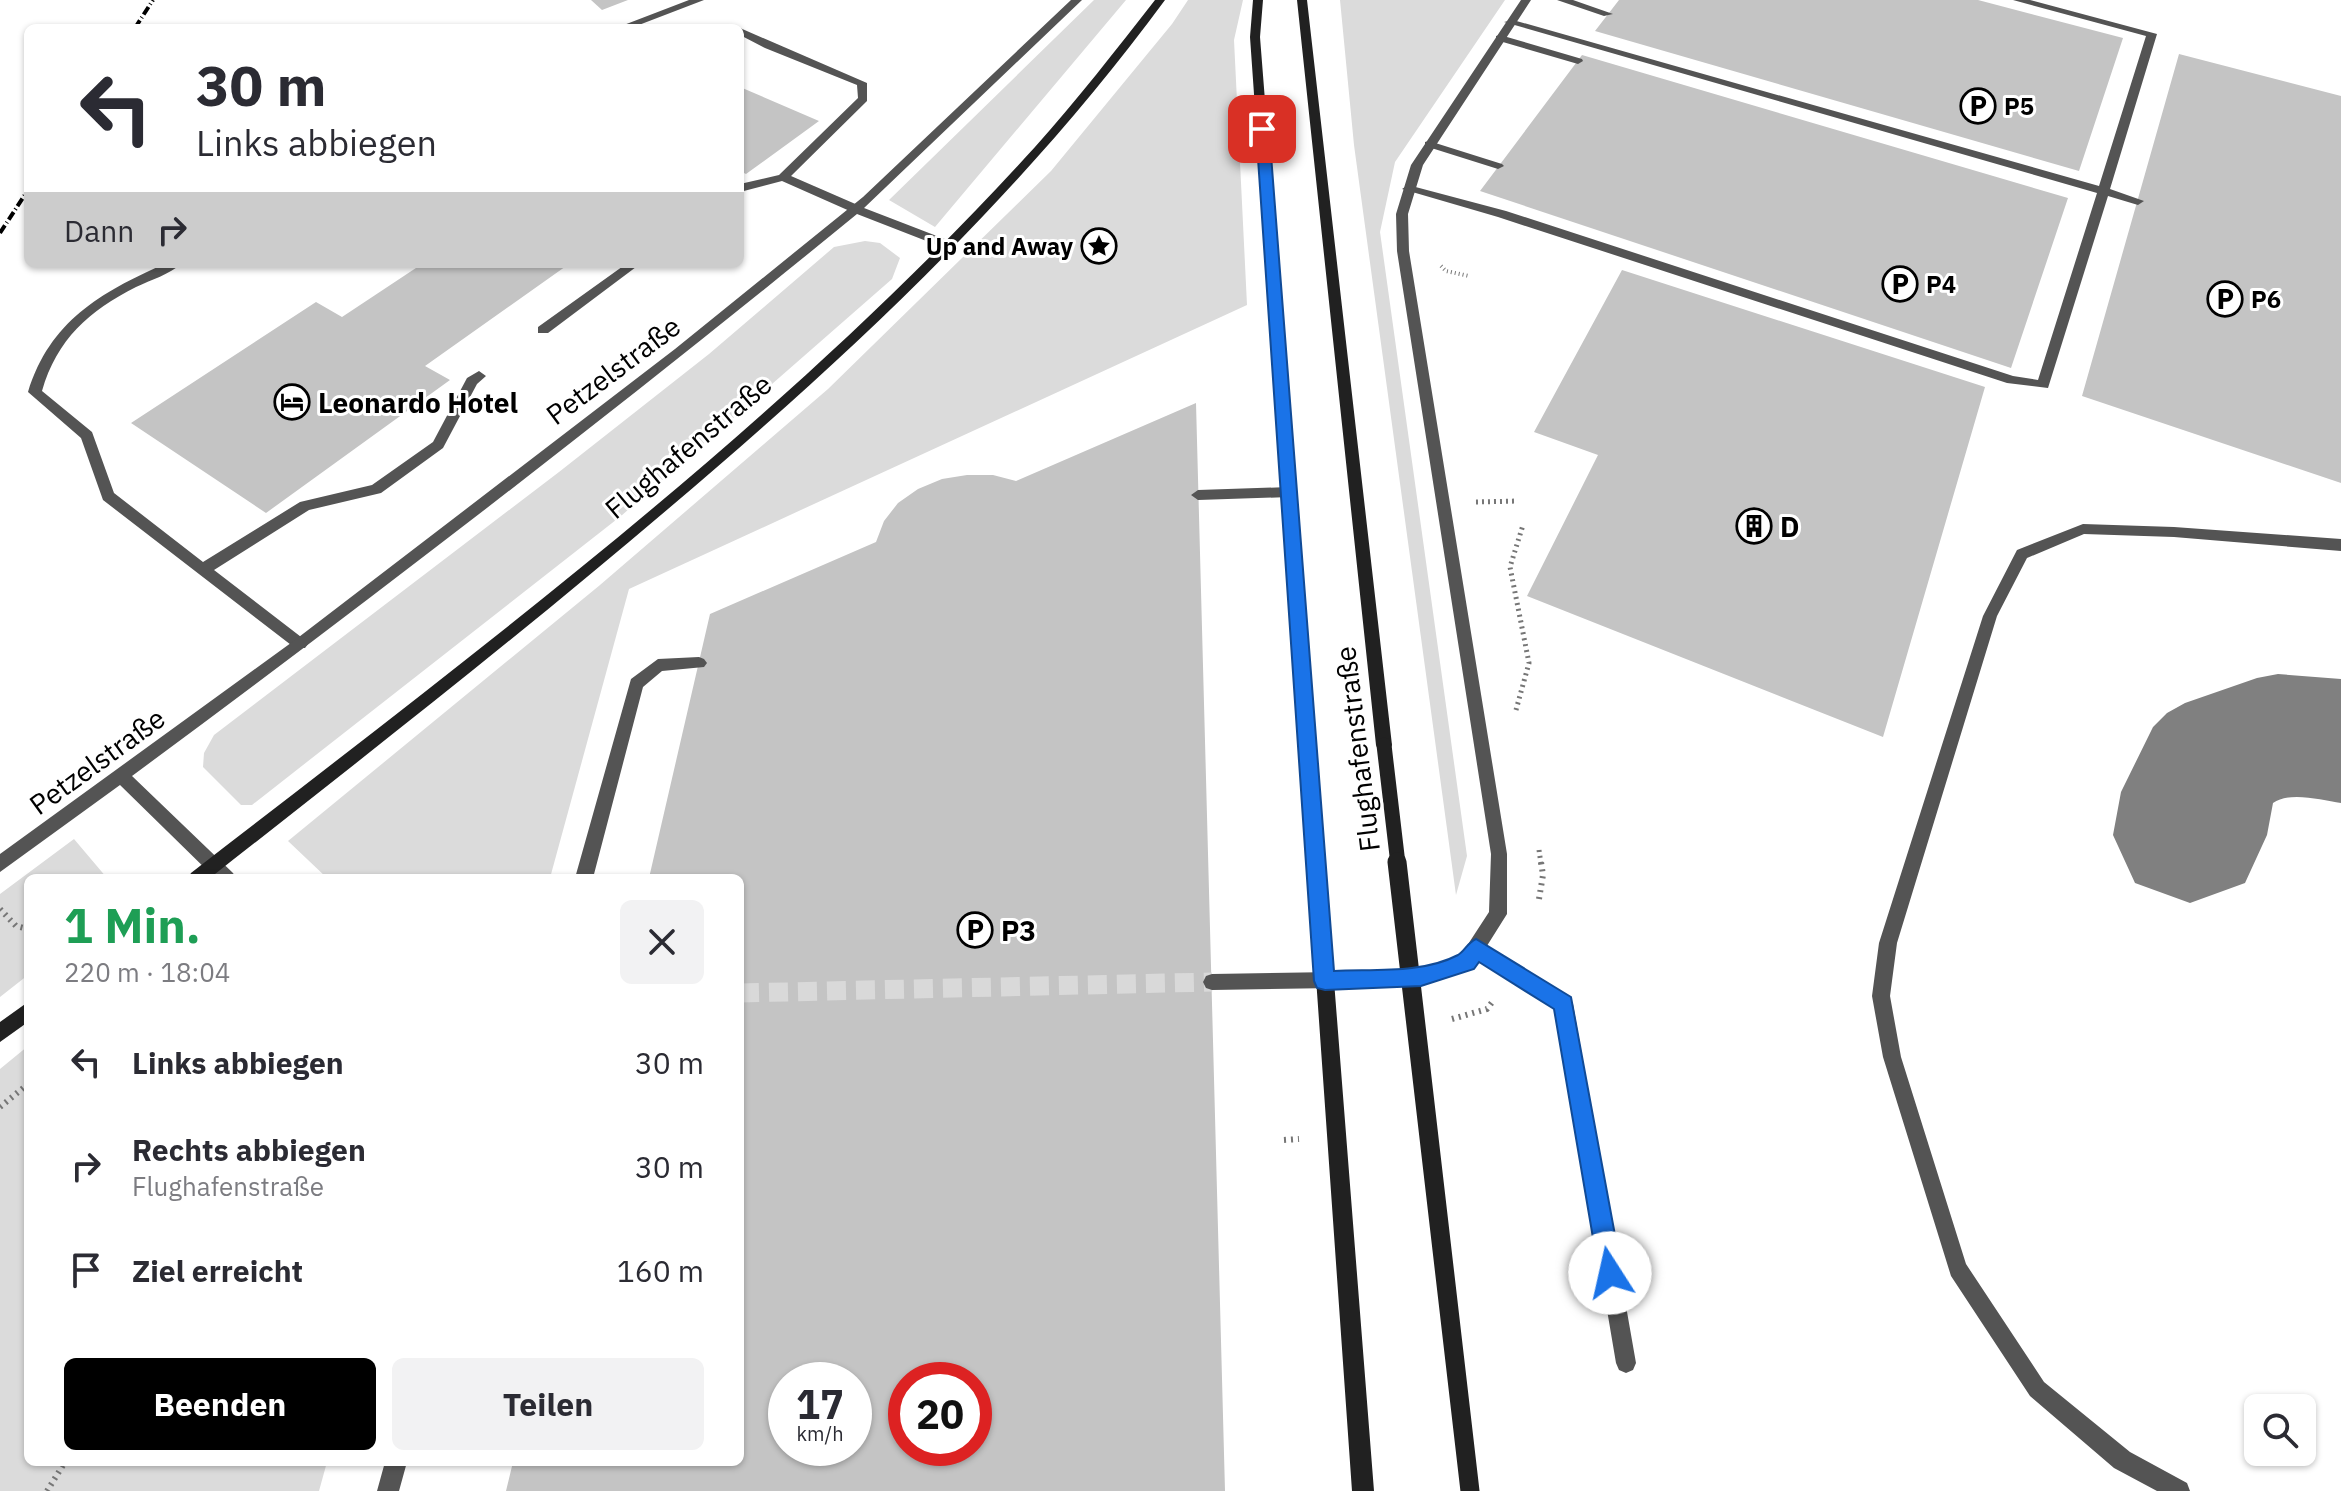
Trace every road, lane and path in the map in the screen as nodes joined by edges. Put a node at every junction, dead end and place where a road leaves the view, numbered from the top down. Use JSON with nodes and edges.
{"nodes":[{"id":1,"x":699,"y":0,"type":"edge"},
{"id":2,"x":1160,"y":0,"type":"edge"},
{"id":3,"x":1258,"y":0,"type":"edge"},
{"id":4,"x":1302,"y":0,"type":"edge"},
{"id":5,"x":1526,"y":0,"type":"edge"},
{"id":6,"x":1562,"y":0,"type":"edge"},
{"id":7,"x":2018,"y":0,"type":"edge"},
{"id":8,"x":1071,"y":1,"type":"edge"},
{"id":9,"x":1608,"y":14,"type":"dead end"},
{"id":10,"x":1509,"y":22,"type":"junction"},
{"id":11,"x":632,"y":24,"type":"edge"},
{"id":12,"x":744,"y":33,"type":"edge"},
{"id":13,"x":1500,"y":38,"type":"junction"},
{"id":14,"x":1578,"y":61,"type":"dead end"},
{"id":15,"x":1429,"y":144,"type":"junction"},
{"id":16,"x":1498,"y":166,"type":"dead end"},
{"id":17,"x":783,"y":177,"type":"junction"},
{"id":18,"x":744,"y":187,"type":"edge"},
{"id":19,"x":1408,"y":189,"type":"junction"},
{"id":20,"x":2103,"y":191,"type":"junction"},
{"id":21,"x":2138,"y":201,"type":"dead end"},
{"id":22,"x":856,"y":209,"type":"junction"},
{"id":23,"x":951,"y":246,"type":"junction"},
{"id":24,"x":167,"y":268,"type":"edge"},
{"id":25,"x":628,"y":268,"type":"edge"},
{"id":26,"x":543,"y":330,"type":"dead end"},
{"id":27,"x":479,"y":376,"type":"dead end"},
{"id":28,"x":1289,"y":492,"type":"junction"},
{"id":29,"x":1198,"y":495,"type":"dead end"},
{"id":30,"x":1523,"y":525,"type":"dead end"},
{"id":31,"x":2341,"y":545,"type":"edge"},
{"id":32,"x":203,"y":569,"type":"junction"},
{"id":33,"x":300,"y":644,"type":"junction"},
{"id":34,"x":699,"y":663,"type":"dead end"},
{"id":35,"x":1518,"y":723,"type":"dead end"},
{"id":36,"x":122,"y":777,"type":"junction"},
{"id":37,"x":1538,"y":845,"type":"dead end"},
{"id":38,"x":0,"y":864,"type":"edge"},
{"id":39,"x":213,"y":866,"type":"junction"},
{"id":40,"x":202,"y":874,"type":"edge"},
{"id":41,"x":222,"y":874,"type":"edge"},
{"id":42,"x":585,"y":874,"type":"edge"},
{"id":43,"x":1538,"y":904,"type":"dead end"},
{"id":44,"x":0,"y":909,"type":"edge"},
{"id":45,"x":24,"y":928,"type":"edge"},
{"id":46,"x":1476,"y":949,"type":"junction"},
{"id":47,"x":1513,"y":975,"type":"junction"},
{"id":48,"x":1325,"y":981,"type":"junction"},
{"id":49,"x":1212,"y":982,"type":"tunnel mouth"},
{"id":50,"x":24,"y":1014,"type":"edge"},
{"id":51,"x":1437,"y":1023,"type":"dead end"},
{"id":52,"x":0,"y":1033,"type":"edge"},
{"id":53,"x":24,"y":1087,"type":"edge"},
{"id":54,"x":0,"y":1107,"type":"edge"},
{"id":55,"x":1626,"y":1363,"type":"dead end"},
{"id":56,"x":63,"y":1466,"type":"edge"},
{"id":57,"x":395,"y":1466,"type":"edge"},
{"id":58,"x":47,"y":1491,"type":"edge"},
{"id":59,"x":388,"y":1491,"type":"edge"},
{"id":60,"x":1363,"y":1491,"type":"edge"},
{"id":61,"x":1470,"y":1491,"type":"edge"},
{"id":62,"x":2179,"y":1491,"type":"edge"}],
"edges":[{"from":1,"to":11,"type":"street"},
{"from":2,"to":23,"type":"main road","name":"Flughafenstraße"},
{"from":3,"to":28,"type":"main road","name":"Flughafenstraße"},
{"from":4,"to":61,"type":"main road","name":"Flughafenstraße","bridge":true},
{"from":5,"to":10,"type":"street"},
{"from":6,"to":9,"type":"street"},
{"from":7,"to":20,"type":"street"},
{"from":8,"to":22,"type":"street","name":"Petzelstraße"},
{"from":10,"to":13,"type":"street"},
{"from":10,"to":20,"type":"street"},
{"from":12,"to":17,"type":"street"},
{"from":13,"to":14,"type":"street"},
{"from":13,"to":15,"type":"street"},
{"from":15,"to":16,"type":"street"},
{"from":15,"to":19,"type":"street"},
{"from":17,"to":18,"type":"street"},
{"from":17,"to":22,"type":"street"},
{"from":19,"to":20,"type":"street"},
{"from":19,"to":46,"type":"street"},
{"from":20,"to":21,"type":"street"},
{"from":22,"to":23,"type":"street"},
{"from":22,"to":33,"type":"street","name":"Petzelstraße"},
{"from":23,"to":39,"type":"main road","name":"Flughafenstraße"},
{"from":24,"to":32,"type":"street"},
{"from":25,"to":26,"type":"street"},
{"from":27,"to":32,"type":"street"},
{"from":28,"to":29,"type":"street"},
{"from":28,"to":48,"type":"main road","name":"Flughafenstraße"},
{"from":30,"to":35,"type":"path"},
{"from":31,"to":62,"type":"street"},
{"from":32,"to":33,"type":"street"},
{"from":33,"to":36,"type":"street","name":"Petzelstraße"},
{"from":34,"to":42,"type":"street"},
{"from":36,"to":38,"type":"street","name":"Petzelstraße"},
{"from":36,"to":39,"type":"street"},
{"from":37,"to":43,"type":"path"},
{"from":39,"to":40,"type":"main road","name":"Flughafenstraße"},
{"from":39,"to":41,"type":"street"},
{"from":44,"to":45,"type":"path"},
{"from":46,"to":47,"type":"street"},
{"from":46,"to":48,"type":"street"},
{"from":47,"to":51,"type":"path"},
{"from":47,"to":55,"type":"street"},
{"from":48,"to":49,"type":"street"},
{"from":48,"to":60,"type":"main road","name":"Flughafenstraße"},
{"from":50,"to":52,"type":"main road"},
{"from":53,"to":54,"type":"path"},
{"from":56,"to":58,"type":"path"},
{"from":57,"to":59,"type":"street"}]}
